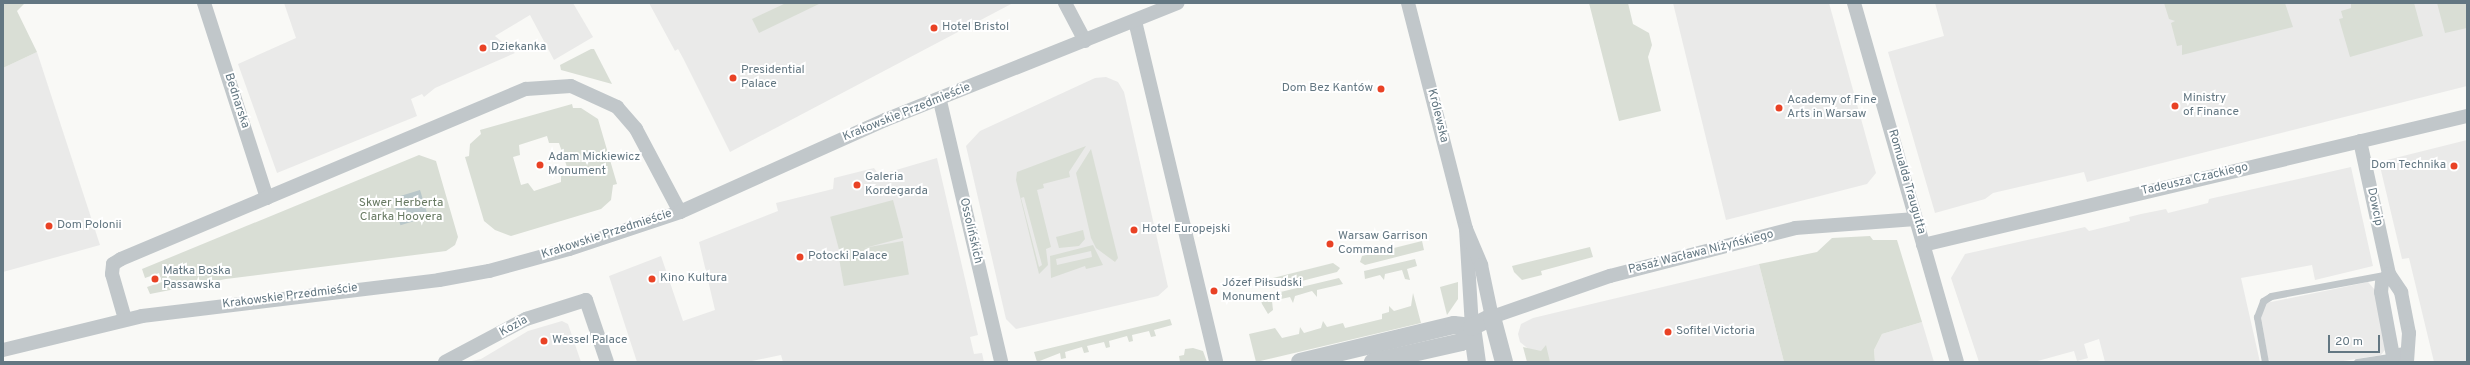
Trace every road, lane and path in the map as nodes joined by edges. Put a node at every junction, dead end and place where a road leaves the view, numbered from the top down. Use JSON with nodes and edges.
{"nodes":[{"id":1,"x":204,"y":3,"type":"edge"},
{"id":2,"x":1065,"y":3,"type":"edge"},
{"id":3,"x":1178,"y":3,"type":"edge"},
{"id":4,"x":1408,"y":3,"type":"edge"},
{"id":5,"x":1854,"y":3,"type":"edge"},
{"id":6,"x":1135,"y":21,"type":"junction"},
{"id":7,"x":1085,"y":41,"type":"junction"},
{"id":8,"x":940,"y":101,"type":"junction"},
{"id":9,"x":2467,"y":116,"type":"edge"},
{"id":10,"x":2360,"y":141,"type":"junction"},
{"id":11,"x":267,"y":198,"type":"junction"},
{"id":12,"x":680,"y":212,"type":"junction"},
{"id":13,"x":1916,"y":219,"type":"junction"},
{"id":14,"x":1466,"y":229,"type":"junction"},
{"id":15,"x":1924,"y":245,"type":"junction"},
{"id":16,"x":2389,"y":274,"type":"junction"},
{"id":17,"x":1492,"y":317,"type":"junction"},
{"id":18,"x":125,"y":319,"type":"junction"},
{"id":19,"x":1472,"y":327,"type":"junction"},
{"id":20,"x":3,"y":350,"type":"edge"},
{"id":21,"x":1418,"y":354,"type":"junction"},
{"id":22,"x":2402,"y":357,"type":"edge"},
{"id":23,"x":445,"y":362,"type":"edge"},
{"id":24,"x":606,"y":362,"type":"edge"},
{"id":25,"x":1001,"y":362,"type":"edge"},
{"id":26,"x":1216,"y":362,"type":"edge"},
{"id":27,"x":1300,"y":362,"type":"edge"},
{"id":28,"x":1373,"y":362,"type":"edge"},
{"id":29,"x":1434,"y":362,"type":"edge"},
{"id":30,"x":1477,"y":362,"type":"edge"},
{"id":31,"x":1504,"y":362,"type":"edge"},
{"id":32,"x":1957,"y":362,"type":"edge"},
{"id":33,"x":2265,"y":362,"type":"edge"},
{"id":34,"x":2357,"y":362,"type":"edge"}],
"edges":[{"from":1,"to":11,"type":"street","name":"Bednarska"},
{"from":2,"to":7,"type":"street"},
{"from":3,"to":6,"type":"street","name":"Krakowskie Przedmieście"},
{"from":4,"to":14,"type":"street","name":"Królewska"},
{"from":5,"to":13,"type":"street","name":"Romualda Traugutta"},
{"from":6,"to":7,"type":"street","name":"Krakowskie Przedmieście"},
{"from":6,"to":26,"type":"street"},
{"from":7,"to":8,"type":"street","name":"Krakowskie Przedmieście"},
{"from":8,"to":12,"type":"street","name":"Krakowskie Przedmieście"},
{"from":8,"to":25,"type":"street","name":"Ossolińskich"},
{"from":9,"to":10,"type":"street","name":"Tadeusza Czackiego"},
{"from":10,"to":15,"type":"street","name":"Tadeusza Czackiego"},
{"from":10,"to":16,"type":"street","name":"Dowcip"},
{"from":11,"to":12,"type":"street"},
{"from":11,"to":18,"type":"street"},
{"from":12,"to":18,"type":"street","name":"Krakowskie Przedmieście"},
{"from":13,"to":15,"type":"street","name":"Romualda Traugutta"},
{"from":13,"to":17,"type":"street","name":"Pasaż Wacława Niżyńskiego"},
{"from":14,"to":17,"type":"street","name":"Królewska"},
{"from":14,"to":19,"type":"street","name":"Królewska"},
{"from":15,"to":32,"type":"street","name":"Romualda Traugutta"},
{"from":16,"to":22,"type":"street"},
{"from":16,"to":22,"type":"street","name":"Dowcip"},
{"from":16,"to":33,"type":"lane"},
{"from":17,"to":19,"type":"street"},
{"from":17,"to":31,"type":"street","name":"Królewska"},
{"from":18,"to":20,"type":"street","name":"Krakowskie Przedmieście"},
{"from":19,"to":21,"type":"street"},
{"from":19,"to":27,"type":"street"},
{"from":19,"to":30,"type":"street"},
{"from":21,"to":28,"type":"street"},
{"from":21,"to":29,"type":"street"},
{"from":22,"to":34,"type":"lane"},
{"from":23,"to":24,"type":"street","name":"Kozia"}]}
